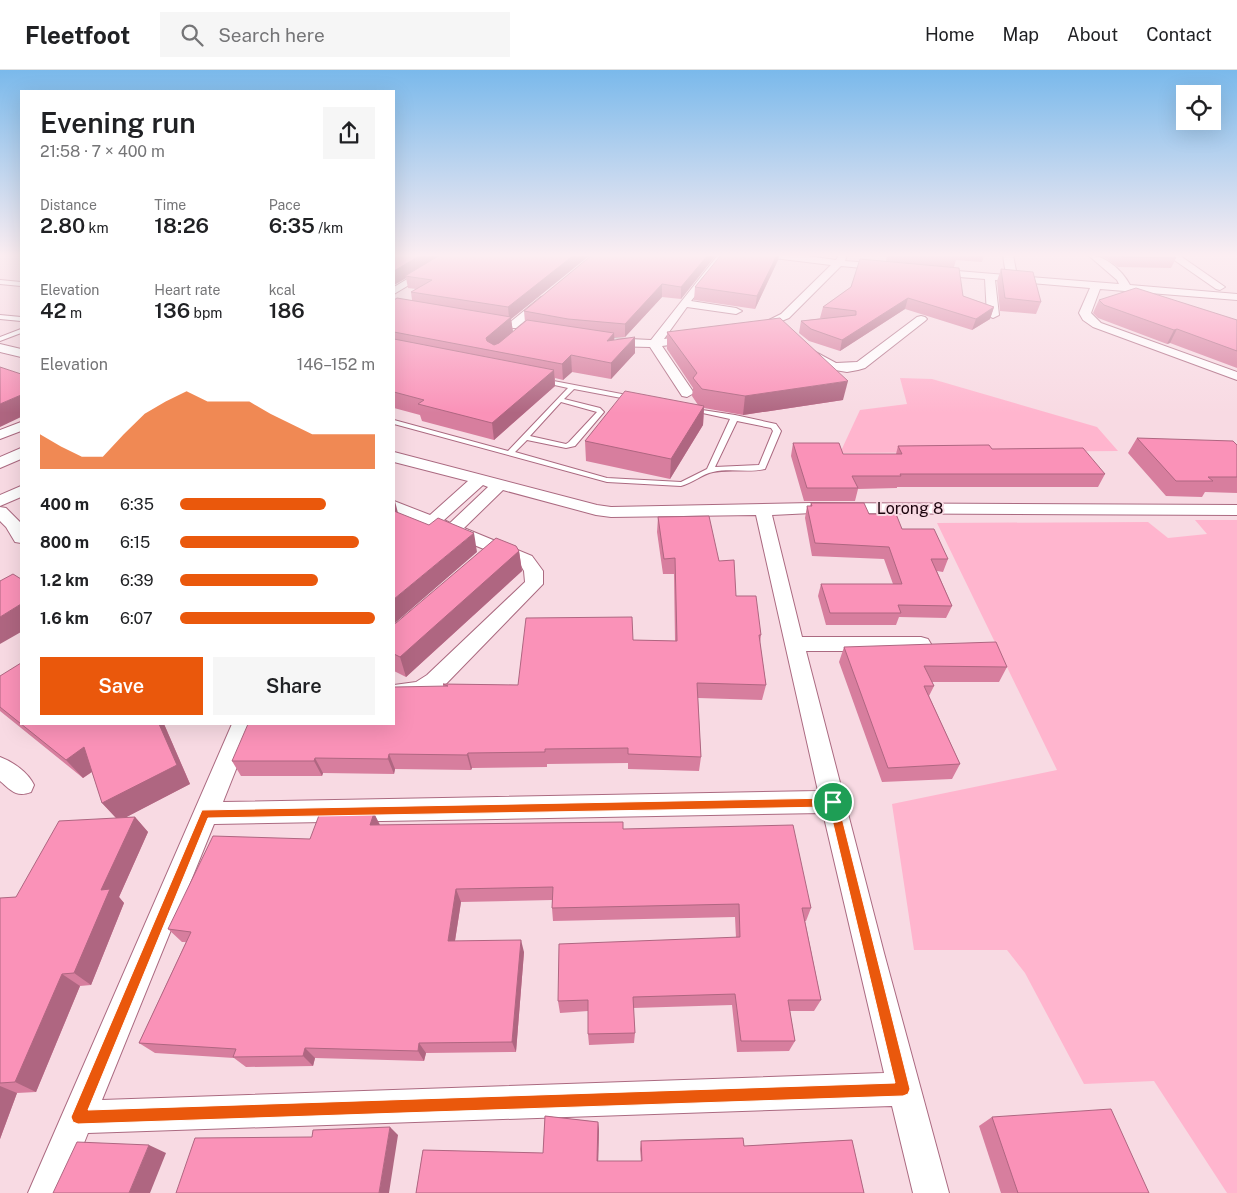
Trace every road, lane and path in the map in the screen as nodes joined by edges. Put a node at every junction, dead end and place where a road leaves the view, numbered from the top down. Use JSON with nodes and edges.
{"nodes":[{"id":1,"x":532,"y":307,"type":"edge"},
{"id":2,"x":681,"y":307,"type":"edge"},
{"id":3,"x":713,"y":307,"type":"edge"},
{"id":4,"x":794,"y":307,"type":"edge"},
{"id":5,"x":992,"y":307,"type":"edge"},
{"id":6,"x":1087,"y":307,"type":"edge"},
{"id":7,"x":736,"y":311,"type":"edge"},
{"id":8,"x":993,"y":315,"type":"edge"},
{"id":9,"x":0,"y":317,"type":"edge"},
{"id":10,"x":20,"y":319,"type":"edge"},
{"id":11,"x":921,"y":319,"type":"dead end"},
{"id":12,"x":783,"y":329,"type":"edge"},
{"id":13,"x":20,"y":332,"type":"edge"},
{"id":14,"x":709,"y":335,"type":"edge"},
{"id":15,"x":0,"y":339,"type":"edge"},
{"id":16,"x":514,"y":340,"type":"edge"},
{"id":17,"x":596,"y":340,"type":"edge"},
{"id":18,"x":654,"y":344,"type":"junction"},
{"id":19,"x":804,"y":346,"type":"edge"},
{"id":20,"x":0,"y":348,"type":"edge"},
{"id":21,"x":20,"y":353,"type":"edge"},
{"id":22,"x":1237,"y":376,"type":"edge"},
{"id":23,"x":534,"y":379,"type":"edge"},
{"id":24,"x":572,"y":387,"type":"junction"},
{"id":25,"x":687,"y":393,"type":"dead end"},
{"id":26,"x":560,"y":400,"type":"junction"},
{"id":27,"x":639,"y":400,"type":"edge"},
{"id":28,"x":687,"y":408,"type":"edge"},
{"id":29,"x":735,"y":417,"type":"junction"},
{"id":30,"x":395,"y":422,"type":"edge"},
{"id":31,"x":20,"y":426,"type":"edge"},
{"id":32,"x":0,"y":435,"type":"edge"},
{"id":33,"x":525,"y":437,"type":"junction"},
{"id":34,"x":20,"y":453,"type":"edge"},
{"id":35,"x":509,"y":454,"type":"junction"},
{"id":36,"x":395,"y":457,"type":"edge"},
{"id":37,"x":0,"y":463,"type":"edge"},
{"id":38,"x":710,"y":470,"type":"junction"},
{"id":39,"x":479,"y":480,"type":"junction"},
{"id":40,"x":498,"y":486,"type":"junction"},
{"id":41,"x":395,"y":506,"type":"edge"},
{"id":42,"x":763,"y":510,"type":"junction"},
{"id":43,"x":1237,"y":510,"type":"edge"},
{"id":44,"x":0,"y":512,"type":"edge"},
{"id":45,"x":433,"y":521,"type":"junction"},
{"id":46,"x":19,"y":528,"type":"edge"},
{"id":47,"x":454,"y":529,"type":"junction"},
{"id":48,"x":498,"y":547,"type":"junction"},
{"id":49,"x":483,"y":560,"type":"edge"},
{"id":50,"x":795,"y":644,"type":"junction"},
{"id":51,"x":921,"y":644,"type":"edge"},
{"id":52,"x":395,"y":693,"type":"edge"},
{"id":53,"x":243,"y":725,"type":"edge"},
{"id":54,"x":0,"y":767,"type":"edge"},
{"id":55,"x":22,"y":785,"type":"dead end"},
{"id":56,"x":833,"y":802,"type":"junction"},
{"id":57,"x":205,"y":813,"type":"junction"},
{"id":58,"x":903,"y":1089,"type":"junction"},
{"id":59,"x":78,"y":1117,"type":"junction"},
{"id":60,"x":46,"y":1193,"type":"edge"},
{"id":61,"x":931,"y":1193,"type":"edge"}],
"edges":[{"from":1,"to":16,"type":"street"},
{"from":2,"to":18,"type":"street"},
{"from":3,"to":7,"type":"street"},
{"from":4,"to":12,"type":"street"},
{"from":5,"to":8,"type":"street"},
{"from":6,"to":22,"type":"street"},
{"from":9,"to":10,"type":"lane"},
{"from":11,"to":19,"type":"street"},
{"from":13,"to":15,"type":"lane"},
{"from":14,"to":18,"type":"street"},
{"from":17,"to":18,"type":"street"},
{"from":18,"to":25,"type":"street"},
{"from":20,"to":21,"type":"street"},
{"from":23,"to":24,"type":"lane"},
{"from":24,"to":26,"type":"lane"},
{"from":24,"to":27,"type":"lane"},
{"from":26,"to":33,"type":"lane"},
{"from":26,"to":33,"type":"lane"},
{"from":28,"to":29,"type":"lane"},
{"from":29,"to":38,"type":"lane"},
{"from":29,"to":38,"type":"lane"},
{"from":30,"to":35,"type":"lane"},
{"from":31,"to":32,"type":"street"},
{"from":33,"to":35,"type":"lane"},
{"from":34,"to":37,"type":"street"},
{"from":35,"to":38,"type":"lane"},
{"from":36,"to":39,"type":"street","name":"Lorong 8"},
{"from":39,"to":40,"type":"street","name":"Lorong 8"},
{"from":39,"to":45,"type":"street"},
{"from":40,"to":42,"type":"street","name":"Lorong 8"},
{"from":40,"to":47,"type":"street"},
{"from":41,"to":45,"type":"street"},
{"from":42,"to":43,"type":"street","name":"Lorong 8"},
{"from":42,"to":50,"type":"street"},
{"from":44,"to":46,"type":"street"},
{"from":45,"to":47,"type":"street"},
{"from":47,"to":48,"type":"street"},
{"from":48,"to":49,"type":"street"},
{"from":48,"to":52,"type":"street"},
{"from":50,"to":51,"type":"street"},
{"from":50,"to":56,"type":"street"},
{"from":53,"to":57,"type":"street"},
{"from":54,"to":55,"type":"street"},
{"from":56,"to":57,"type":"street"},
{"from":56,"to":58,"type":"street"},
{"from":57,"to":59,"type":"street"},
{"from":58,"to":59,"type":"street"},
{"from":58,"to":61,"type":"street"},
{"from":59,"to":60,"type":"street"}]}
